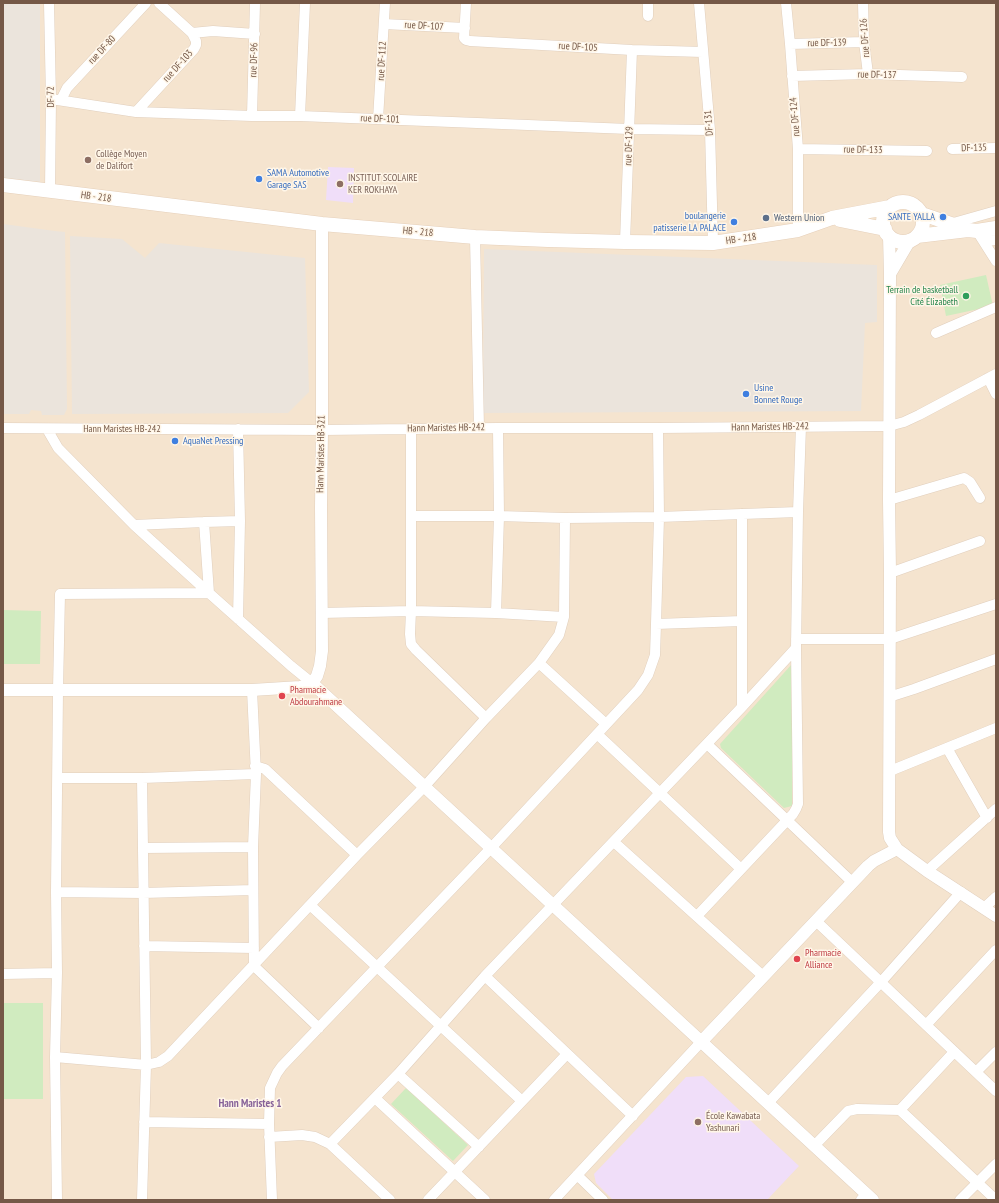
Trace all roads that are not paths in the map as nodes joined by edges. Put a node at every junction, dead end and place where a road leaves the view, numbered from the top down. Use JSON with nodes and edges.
{"nodes":[{"id":1,"x":57,"y":3,"type":"edge"},
{"id":2,"x":146,"y":3,"type":"edge"},
{"id":3,"x":158,"y":3,"type":"edge"},
{"id":4,"x":255,"y":3,"type":"edge"},
{"id":5,"x":306,"y":3,"type":"edge"},
{"id":6,"x":385,"y":3,"type":"edge"},
{"id":7,"x":466,"y":3,"type":"edge"},
{"id":8,"x":648,"y":3,"type":"edge"},
{"id":9,"x":699,"y":3,"type":"edge"},
{"id":10,"x":786,"y":3,"type":"edge"},
{"id":11,"x":863,"y":3,"type":"edge"},
{"id":12,"x":49,"y":7,"type":"edge"},
{"id":13,"x":648,"y":16,"type":"dead end"},
{"id":14,"x":384,"y":24,"type":"junction"},
{"id":15,"x":465,"y":28,"type":"junction"},
{"id":16,"x":192,"y":33,"type":"junction"},
{"id":17,"x":255,"y":34,"type":"junction"},
{"id":18,"x":864,"y":42,"type":"junction"},
{"id":19,"x":790,"y":44,"type":"junction"},
{"id":20,"x":632,"y":50,"type":"junction"},
{"id":21,"x":703,"y":52,"type":"junction"},
{"id":22,"x":868,"y":74,"type":"junction"},
{"id":23,"x":792,"y":76,"type":"junction"},
{"id":24,"x":962,"y":77,"type":"dead end"},
{"id":25,"x":56,"y":100,"type":"junction"},
{"id":26,"x":136,"y":112,"type":"junction"},
{"id":27,"x":252,"y":116,"type":"junction"},
{"id":28,"x":300,"y":116,"type":"junction"},
{"id":29,"x":378,"y":119,"type":"junction"},
{"id":30,"x":629,"y":129,"type":"junction"},
{"id":31,"x":710,"y":130,"type":"junction"},
{"id":32,"x":996,"y":148,"type":"edge"},
{"id":33,"x":798,"y":149,"type":"junction"},
{"id":34,"x":952,"y":149,"type":"dead end"},
{"id":35,"x":928,"y":151,"type":"dead end"},
{"id":36,"x":3,"y":185,"type":"edge"},
{"id":37,"x":50,"y":191,"type":"junction"},
{"id":38,"x":890,"y":207,"type":"junction"},
{"id":39,"x":996,"y":211,"type":"edge"},
{"id":40,"x":922,"y":214,"type":"junction"},
{"id":41,"x":832,"y":218,"type":"junction"},
{"id":42,"x":322,"y":224,"type":"junction"},
{"id":43,"x":950,"y":224,"type":"junction"},
{"id":44,"x":996,"y":228,"type":"edge"},
{"id":45,"x":798,"y":230,"type":"junction"},
{"id":46,"x":887,"y":232,"type":"junction"},
{"id":47,"x":976,"y":234,"type":"junction"},
{"id":48,"x":475,"y":237,"type":"junction"},
{"id":49,"x":914,"y":238,"type":"junction"},
{"id":50,"x":996,"y":240,"type":"edge"},
{"id":51,"x":625,"y":242,"type":"junction"},
{"id":52,"x":713,"y":243,"type":"junction"},
{"id":53,"x":996,"y":261,"type":"edge"},
{"id":54,"x":890,"y":274,"type":"junction"},
{"id":55,"x":996,"y":307,"type":"edge"},
{"id":56,"x":936,"y":333,"type":"dead end"},
{"id":57,"x":992,"y":376,"type":"edge"},
{"id":58,"x":996,"y":394,"type":"edge"},
{"id":59,"x":801,"y":426,"type":"junction"},
{"id":60,"x":889,"y":426,"type":"junction"},
{"id":61,"x":3,"y":428,"type":"edge"},
{"id":62,"x":47,"y":428,"type":"junction"},
{"id":63,"x":411,"y":428,"type":"junction"},
{"id":64,"x":479,"y":428,"type":"junction"},
{"id":65,"x":498,"y":428,"type":"junction"},
{"id":66,"x":658,"y":428,"type":"junction"},
{"id":67,"x":238,"y":429,"type":"junction"},
{"id":68,"x":322,"y":430,"type":"junction"},
{"id":69,"x":980,"y":498,"type":"dead end"},
{"id":70,"x":889,"y":500,"type":"junction"},
{"id":71,"x":798,"y":512,"type":"junction"},
{"id":72,"x":742,"y":514,"type":"junction"},
{"id":73,"x":411,"y":516,"type":"junction"},
{"id":74,"x":499,"y":516,"type":"junction"},
{"id":75,"x":659,"y":517,"type":"junction"},
{"id":76,"x":565,"y":518,"type":"junction"},
{"id":77,"x":240,"y":521,"type":"junction"},
{"id":78,"x":204,"y":522,"type":"junction"},
{"id":79,"x":134,"y":525,"type":"junction"},
{"id":80,"x":980,"y":541,"type":"dead end"},
{"id":81,"x":890,"y":572,"type":"junction"},
{"id":82,"x":208,"y":593,"type":"junction"},
{"id":83,"x":996,"y":604,"type":"edge"},
{"id":84,"x":411,"y":611,"type":"junction"},
{"id":85,"x":496,"y":612,"type":"junction"},
{"id":86,"x":321,"y":613,"type":"junction"},
{"id":87,"x":564,"y":617,"type":"junction"},
{"id":88,"x":238,"y":620,"type":"junction"},
{"id":89,"x":742,"y":621,"type":"junction"},
{"id":90,"x":656,"y":624,"type":"junction"},
{"id":91,"x":890,"y":639,"type":"junction"},
{"id":92,"x":796,"y":643,"type":"junction"},
{"id":93,"x":996,"y":659,"type":"edge"},
{"id":94,"x":539,"y":663,"type":"junction"},
{"id":95,"x":312,"y":683,"type":"junction"},
{"id":96,"x":3,"y":690,"type":"edge"},
{"id":97,"x":58,"y":690,"type":"junction"},
{"id":98,"x":252,"y":690,"type":"junction"},
{"id":99,"x":889,"y":697,"type":"junction"},
{"id":100,"x":742,"y":707,"type":"junction"},
{"id":101,"x":486,"y":718,"type":"junction"},
{"id":102,"x":606,"y":724,"type":"junction"},
{"id":103,"x":995,"y":730,"type":"edge"},
{"id":104,"x":597,"y":734,"type":"junction"},
{"id":105,"x":707,"y":744,"type":"junction"},
{"id":106,"x":947,"y":748,"type":"junction"},
{"id":107,"x":255,"y":770,"type":"junction"},
{"id":108,"x":890,"y":771,"type":"junction"},
{"id":109,"x":58,"y":778,"type":"junction"},
{"id":110,"x":142,"y":778,"type":"junction"},
{"id":111,"x":424,"y":787,"type":"junction"},
{"id":112,"x":661,"y":793,"type":"junction"},
{"id":113,"x":996,"y":809,"type":"edge"},
{"id":114,"x":986,"y":818,"type":"junction"},
{"id":115,"x":787,"y":819,"type":"junction"},
{"id":116,"x":614,"y":842,"type":"junction"},
{"id":117,"x":253,"y":847,"type":"junction"},
{"id":118,"x":143,"y":848,"type":"junction"},
{"id":119,"x":491,"y":848,"type":"junction"},
{"id":120,"x":897,"y":849,"type":"junction"},
{"id":121,"x":358,"y":855,"type":"junction"},
{"id":122,"x":741,"y":869,"type":"junction"},
{"id":123,"x":927,"y":871,"type":"junction"},
{"id":124,"x":852,"y":882,"type":"junction"},
{"id":125,"x":253,"y":890,"type":"junction"},
{"id":126,"x":56,"y":892,"type":"junction"},
{"id":127,"x":961,"y":892,"type":"junction"},
{"id":128,"x":143,"y":893,"type":"junction"},
{"id":129,"x":996,"y":897,"type":"edge"},
{"id":130,"x":310,"y":904,"type":"junction"},
{"id":131,"x":554,"y":906,"type":"junction"},
{"id":132,"x":984,"y":908,"type":"junction"},
{"id":133,"x":697,"y":916,"type":"junction"},
{"id":134,"x":996,"y":916,"type":"edge"},
{"id":135,"x":816,"y":921,"type":"junction"},
{"id":136,"x":144,"y":946,"type":"junction"},
{"id":137,"x":254,"y":948,"type":"junction"},
{"id":138,"x":996,"y":950,"type":"edge"},
{"id":139,"x":254,"y":966,"type":"junction"},
{"id":140,"x":377,"y":966,"type":"junction"},
{"id":141,"x":57,"y":973,"type":"junction"},
{"id":142,"x":3,"y":974,"type":"edge"},
{"id":143,"x":486,"y":976,"type":"junction"},
{"id":144,"x":763,"y":976,"type":"junction"},
{"id":145,"x":881,"y":982,"type":"junction"},
{"id":146,"x":926,"y":1025,"type":"junction"},
{"id":147,"x":441,"y":1027,"type":"junction"},
{"id":148,"x":319,"y":1028,"type":"junction"},
{"id":149,"x":701,"y":1042,"type":"junction"},
{"id":150,"x":954,"y":1052,"type":"junction"},
{"id":151,"x":996,"y":1052,"type":"edge"},
{"id":152,"x":566,"y":1054,"type":"junction"},
{"id":153,"x":55,"y":1057,"type":"junction"},
{"id":154,"x":146,"y":1065,"type":"junction"},
{"id":155,"x":976,"y":1072,"type":"junction"},
{"id":156,"x":398,"y":1074,"type":"junction"},
{"id":157,"x":996,"y":1091,"type":"edge"},
{"id":158,"x":375,"y":1098,"type":"junction"},
{"id":159,"x":522,"y":1101,"type":"junction"},
{"id":160,"x":768,"y":1103,"type":"junction"},
{"id":161,"x":900,"y":1110,"type":"junction"},
{"id":162,"x":633,"y":1116,"type":"junction"},
{"id":163,"x":144,"y":1122,"type":"junction"},
{"id":164,"x":269,"y":1124,"type":"junction"},
{"id":165,"x":269,"y":1137,"type":"junction"},
{"id":166,"x":330,"y":1144,"type":"junction"},
{"id":167,"x":814,"y":1146,"type":"junction"},
{"id":168,"x":479,"y":1147,"type":"junction"},
{"id":169,"x":996,"y":1164,"type":"edge"},
{"id":170,"x":455,"y":1172,"type":"junction"},
{"id":171,"x":577,"y":1175,"type":"junction"},
{"id":172,"x":978,"y":1182,"type":"junction"},
{"id":173,"x":867,"y":1198,"type":"edge"},
{"id":174,"x":58,"y":1200,"type":"edge"},
{"id":175,"x":142,"y":1200,"type":"edge"},
{"id":176,"x":272,"y":1200,"type":"edge"},
{"id":177,"x":390,"y":1200,"type":"edge"},
{"id":178,"x":428,"y":1200,"type":"edge"},
{"id":179,"x":485,"y":1200,"type":"edge"},
{"id":180,"x":554,"y":1200,"type":"edge"},
{"id":181,"x":604,"y":1200,"type":"edge"},
{"id":182,"x":960,"y":1200,"type":"edge"},
{"id":183,"x":996,"y":1200,"type":"edge"}],
"edges":[{"from":1,"to":12,"type":"street"},
{"from":2,"to":25,"type":"street","name":"rue DF-80"},
{"from":3,"to":16,"type":"street"},
{"from":4,"to":17,"type":"street","name":"rue DF-96"},
{"from":5,"to":28,"type":"street"},
{"from":6,"to":14,"type":"street","name":"rue DF-112"},
{"from":7,"to":15,"type":"street"},
{"from":8,"to":13,"type":"street"},
{"from":9,"to":21,"type":"street","name":"DF-131"},
{"from":10,"to":19,"type":"street","name":"rue DF-124"},
{"from":11,"to":18,"type":"street","name":"rue DF-126"},
{"from":12,"to":25,"type":"street","name":"DF-72","number":"DF-72"},
{"from":14,"to":15,"type":"street","name":"rue DF-107"},
{"from":14,"to":29,"type":"street","name":"rue DF-112"},
{"from":15,"to":20,"type":"street","name":"rue DF-105"},
{"from":16,"to":17,"type":"street"},
{"from":16,"to":26,"type":"street","name":"rue DF-103"},
{"from":17,"to":27,"type":"street","name":"rue DF-96"},
{"from":18,"to":19,"type":"street","name":"rue DF-139"},
{"from":18,"to":22,"type":"street","name":"rue DF-126"},
{"from":19,"to":23,"type":"street","name":"rue DF-124"},
{"from":20,"to":21,"type":"street","name":"rue DF-105"},
{"from":20,"to":30,"type":"street","name":"rue DF-129"},
{"from":21,"to":31,"type":"street","name":"DF-131"},
{"from":22,"to":23,"type":"street","name":"rue DF-137"},
{"from":22,"to":24,"type":"street","name":"rue DF-137"},
{"from":23,"to":33,"type":"street","name":"rue DF-124"},
{"from":25,"to":26,"type":"street","name":"rue DF-101"},
{"from":25,"to":37,"type":"street","name":"DF-72","number":"DF-72"},
{"from":26,"to":27,"type":"street","name":"rue DF-101"},
{"from":27,"to":28,"type":"street","name":"rue DF-101"},
{"from":28,"to":29,"type":"street","name":"rue DF-101"},
{"from":29,"to":30,"type":"street","name":"rue DF-101"},
{"from":30,"to":31,"type":"street","name":"rue DF-101"},
{"from":30,"to":51,"type":"street","name":"rue DF-129"},
{"from":31,"to":52,"type":"street","name":"DF-131"},
{"from":32,"to":34,"type":"street","name":"DF-135","number":"DF-135"},
{"from":33,"to":35,"type":"street","name":"rue DF-133"},
{"from":33,"to":45,"type":"street","name":"rue DF-124"},
{"from":36,"to":37,"type":"main road","name":"HB - 218"},
{"from":37,"to":42,"type":"main road","name":"HB - 218"},
{"from":38,"to":40,"type":"main road"},
{"from":38,"to":41,"type":"main road","name":"HB - 218"},
{"from":38,"to":46,"type":"main road"},
{"from":39,"to":43,"type":"street"},
{"from":40,"to":43,"type":"main road"},
{"from":40,"to":49,"type":"main road"},
{"from":41,"to":45,"type":"main road","name":"HB - 218"},
{"from":41,"to":46,"type":"main road"},
{"from":42,"to":48,"type":"main road","name":"HB - 218"},
{"from":42,"to":68,"type":"street","name":"Hann Maristes HB-321"},
{"from":43,"to":47,"type":"main road"},
{"from":44,"to":47,"type":"main road"},
{"from":45,"to":52,"type":"main road","name":"HB - 218"},
{"from":46,"to":49,"type":"main road"},
{"from":46,"to":54,"type":"street"},
{"from":47,"to":49,"type":"main road"},
{"from":47,"to":50,"type":"street"},
{"from":47,"to":53,"type":"street"},
{"from":48,"to":51,"type":"main road","name":"HB - 218"},
{"from":48,"to":64,"type":"street"},
{"from":49,"to":54,"type":"street"},
{"from":51,"to":52,"type":"main road","name":"HB - 218"},
{"from":54,"to":60,"type":"street"},
{"from":55,"to":56,"type":"street"},
{"from":57,"to":58,"type":"street"},
{"from":57,"to":60,"type":"street","name":"Hann Maristes HB-242"},
{"from":59,"to":60,"type":"street","name":"Hann Maristes HB-242"},
{"from":59,"to":66,"type":"street","name":"Hann Maristes HB-242"},
{"from":59,"to":71,"type":"street"},
{"from":60,"to":70,"type":"street"},
{"from":61,"to":62,"type":"street","name":"Hann Maristes HB-242"},
{"from":62,"to":67,"type":"street","name":"Hann Maristes HB-242"},
{"from":62,"to":79,"type":"street"},
{"from":63,"to":64,"type":"street","name":"Hann Maristes HB-242"},
{"from":63,"to":68,"type":"street","name":"Hann Maristes HB-242"},
{"from":63,"to":73,"type":"street"},
{"from":64,"to":65,"type":"street","name":"Hann Maristes HB-242"},
{"from":65,"to":66,"type":"street","name":"Hann Maristes HB-242"},
{"from":65,"to":74,"type":"street"},
{"from":66,"to":75,"type":"street"},
{"from":67,"to":68,"type":"street","name":"Hann Maristes HB-242"},
{"from":67,"to":77,"type":"street"},
{"from":68,"to":86,"type":"street","name":"Hann Maristes HB-321"},
{"from":69,"to":70,"type":"street"},
{"from":70,"to":81,"type":"street"},
{"from":71,"to":72,"type":"street"},
{"from":71,"to":92,"type":"street"},
{"from":72,"to":75,"type":"street"},
{"from":72,"to":89,"type":"street"},
{"from":73,"to":74,"type":"street"},
{"from":73,"to":84,"type":"street"},
{"from":74,"to":76,"type":"street"},
{"from":74,"to":85,"type":"street"},
{"from":75,"to":76,"type":"street"},
{"from":75,"to":90,"type":"street"},
{"from":76,"to":87,"type":"street"},
{"from":77,"to":78,"type":"street"},
{"from":77,"to":88,"type":"street"},
{"from":78,"to":79,"type":"street"},
{"from":78,"to":82,"type":"street"},
{"from":79,"to":82,"type":"street"},
{"from":80,"to":81,"type":"street"},
{"from":81,"to":91,"type":"street"},
{"from":82,"to":88,"type":"street"},
{"from":82,"to":97,"type":"street"},
{"from":83,"to":91,"type":"street"},
{"from":84,"to":85,"type":"street"},
{"from":84,"to":86,"type":"street"},
{"from":84,"to":101,"type":"street"},
{"from":85,"to":87,"type":"street"},
{"from":86,"to":95,"type":"street","name":"Hann Maristes HB-321"},
{"from":87,"to":94,"type":"street"},
{"from":88,"to":95,"type":"street"},
{"from":89,"to":90,"type":"street"},
{"from":89,"to":100,"type":"street"},
{"from":90,"to":102,"type":"street"},
{"from":91,"to":92,"type":"street"},
{"from":91,"to":99,"type":"street"},
{"from":92,"to":100,"type":"street"},
{"from":92,"to":115,"type":"street"},
{"from":93,"to":99,"type":"street"},
{"from":94,"to":101,"type":"street"},
{"from":94,"to":102,"type":"street"},
{"from":95,"to":98,"type":"street"},
{"from":95,"to":111,"type":"street"},
{"from":96,"to":97,"type":"street"},
{"from":97,"to":98,"type":"street"},
{"from":97,"to":109,"type":"street"},
{"from":98,"to":107,"type":"street"},
{"from":99,"to":108,"type":"street"},
{"from":100,"to":105,"type":"street"},
{"from":101,"to":111,"type":"street"},
{"from":102,"to":104,"type":"street"},
{"from":103,"to":106,"type":"street"},
{"from":104,"to":112,"type":"street"},
{"from":104,"to":119,"type":"street"},
{"from":105,"to":112,"type":"street"},
{"from":105,"to":115,"type":"street"},
{"from":106,"to":108,"type":"street"},
{"from":106,"to":114,"type":"street"},
{"from":107,"to":110,"type":"street"},
{"from":107,"to":117,"type":"street"},
{"from":107,"to":121,"type":"street"},
{"from":108,"to":120,"type":"street"},
{"from":109,"to":110,"type":"street"},
{"from":109,"to":126,"type":"street"},
{"from":110,"to":118,"type":"street"},
{"from":111,"to":119,"type":"street"},
{"from":111,"to":121,"type":"street"},
{"from":112,"to":116,"type":"street"},
{"from":112,"to":122,"type":"street"},
{"from":113,"to":114,"type":"street"},
{"from":114,"to":123,"type":"street"},
{"from":115,"to":122,"type":"street"},
{"from":115,"to":124,"type":"street"},
{"from":116,"to":131,"type":"street"},
{"from":116,"to":133,"type":"street"},
{"from":117,"to":118,"type":"street"},
{"from":117,"to":125,"type":"street"},
{"from":118,"to":128,"type":"street"},
{"from":119,"to":131,"type":"street"},
{"from":119,"to":140,"type":"street"},
{"from":120,"to":123,"type":"street"},
{"from":120,"to":124,"type":"street"},
{"from":121,"to":130,"type":"street"},
{"from":122,"to":133,"type":"street"},
{"from":123,"to":127,"type":"street"},
{"from":124,"to":135,"type":"street"},
{"from":125,"to":128,"type":"street"},
{"from":125,"to":137,"type":"street"},
{"from":126,"to":128,"type":"street"},
{"from":126,"to":141,"type":"street"},
{"from":127,"to":132,"type":"street"},
{"from":127,"to":145,"type":"street"},
{"from":128,"to":136,"type":"street"},
{"from":129,"to":132,"type":"street"},
{"from":130,"to":139,"type":"street"},
{"from":130,"to":140,"type":"street"},
{"from":131,"to":143,"type":"street"},
{"from":131,"to":149,"type":"street"},
{"from":132,"to":134,"type":"street"},
{"from":133,"to":144,"type":"street"},
{"from":135,"to":144,"type":"street"},
{"from":135,"to":145,"type":"street"},
{"from":136,"to":137,"type":"street"},
{"from":136,"to":154,"type":"street"},
{"from":137,"to":139,"type":"street"},
{"from":138,"to":146,"type":"street"},
{"from":139,"to":148,"type":"street"},
{"from":139,"to":154,"type":"street"},
{"from":140,"to":147,"type":"street"},
{"from":140,"to":148,"type":"street"},
{"from":141,"to":142,"type":"street"},
{"from":141,"to":153,"type":"street"},
{"from":143,"to":147,"type":"street"},
{"from":143,"to":152,"type":"street"},
{"from":144,"to":149,"type":"street"},
{"from":145,"to":146,"type":"street"},
{"from":145,"to":160,"type":"street"},
{"from":146,"to":150,"type":"street"},
{"from":147,"to":156,"type":"street"},
{"from":147,"to":159,"type":"street"},
{"from":148,"to":164,"type":"street"},
{"from":149,"to":160,"type":"street"},
{"from":149,"to":162,"type":"street"},
{"from":150,"to":155,"type":"street"},
{"from":150,"to":161,"type":"street"},
{"from":151,"to":155,"type":"street"},
{"from":152,"to":159,"type":"street"},
{"from":152,"to":162,"type":"street"},
{"from":153,"to":154,"type":"street"},
{"from":153,"to":174,"type":"street"},
{"from":154,"to":163,"type":"street"},
{"from":155,"to":157,"type":"street"},
{"from":156,"to":158,"type":"street"},
{"from":156,"to":168,"type":"street"},
{"from":158,"to":166,"type":"street"},
{"from":158,"to":170,"type":"street"},
{"from":159,"to":168,"type":"street"},
{"from":160,"to":167,"type":"street"},
{"from":161,"to":167,"type":"street"},
{"from":161,"to":172,"type":"street"},
{"from":162,"to":171,"type":"street"},
{"from":163,"to":164,"type":"street"},
{"from":163,"to":175,"type":"street"},
{"from":164,"to":165,"type":"street"},
{"from":165,"to":166,"type":"street"},
{"from":165,"to":176,"type":"street"},
{"from":166,"to":177,"type":"street"},
{"from":167,"to":173,"type":"street"},
{"from":168,"to":170,"type":"street"},
{"from":169,"to":172,"type":"street"},
{"from":170,"to":178,"type":"street"},
{"from":170,"to":179,"type":"street"},
{"from":171,"to":180,"type":"street"},
{"from":171,"to":181,"type":"street"},
{"from":172,"to":182,"type":"street"},
{"from":172,"to":183,"type":"street"}]}
